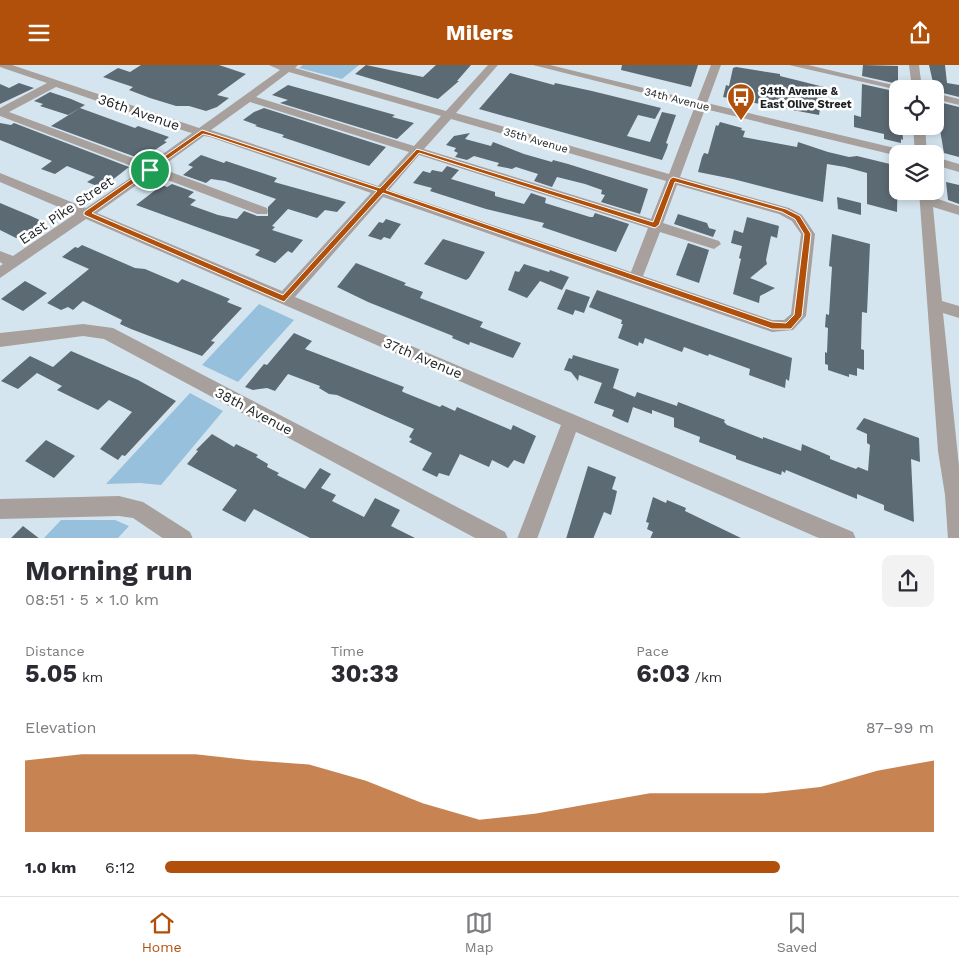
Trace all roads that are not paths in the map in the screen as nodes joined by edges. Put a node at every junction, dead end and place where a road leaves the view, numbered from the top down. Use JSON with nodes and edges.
{"nodes":[{"id":1,"x":3,"y":65,"type":"edge"},
{"id":2,"x":274,"y":65,"type":"edge"},
{"id":3,"x":493,"y":65,"type":"edge"},
{"id":4,"x":538,"y":65,"type":"edge"},
{"id":5,"x":716,"y":65,"type":"edge"},
{"id":6,"x":794,"y":65,"type":"edge"},
{"id":7,"x":914,"y":65,"type":"edge"},
{"id":8,"x":290,"y":67,"type":"edge"},
{"id":9,"x":916,"y":80,"type":"edge"},
{"id":10,"x":55,"y":83,"type":"junction"},
{"id":11,"x":889,"y":86,"type":"edge"},
{"id":12,"x":249,"y":98,"type":"junction"},
{"id":13,"x":944,"y":98,"type":"edge"},
{"id":14,"x":959,"y":102,"type":"edge"},
{"id":15,"x":701,"y":105,"type":"junction"},
{"id":16,"x":0,"y":112,"type":"edge"},
{"id":17,"x":450,"y":115,"type":"junction"},
{"id":18,"x":202,"y":132,"type":"junction"},
{"id":19,"x":417,"y":151,"type":"junction"},
{"id":20,"x":889,"y":151,"type":"edge"},
{"id":21,"x":944,"y":164,"type":"edge"},
{"id":22,"x":959,"y":168,"type":"edge"},
{"id":23,"x":150,"y":170,"type":"junction"},
{"id":24,"x":0,"y":177,"type":"edge"},
{"id":25,"x":673,"y":179,"type":"junction"},
{"id":26,"x":381,"y":191,"type":"junction"},
{"id":27,"x":926,"y":200,"type":"edge"},
{"id":28,"x":935,"y":200,"type":"edge"},
{"id":29,"x":262,"y":211,"type":"dead end"},
{"id":30,"x":959,"y":211,"type":"edge"},
{"id":31,"x":86,"y":213,"type":"junction"},
{"id":32,"x":655,"y":225,"type":"junction"},
{"id":33,"x":714,"y":244,"type":"dead end"},
{"id":34,"x":0,"y":256,"type":"edge"},
{"id":35,"x":14,"y":263,"type":"junction"},
{"id":36,"x":0,"y":273,"type":"edge"},
{"id":37,"x":635,"y":279,"type":"junction"},
{"id":38,"x":284,"y":299,"type":"junction"},
{"id":39,"x":935,"y":305,"type":"junction"},
{"id":40,"x":959,"y":312,"type":"edge"},
{"id":41,"x":788,"y":326,"type":"joint"},
{"id":42,"x":0,"y":340,"type":"edge"},
{"id":43,"x":572,"y":421,"type":"junction"},
{"id":44,"x":0,"y":509,"type":"edge"},
{"id":45,"x":181,"y":538,"type":"edge"},
{"id":46,"x":496,"y":538,"type":"edge"},
{"id":47,"x":527,"y":538,"type":"edge"},
{"id":48,"x":844,"y":538,"type":"edge"},
{"id":49,"x":958,"y":538,"type":"edge"}],
"edges":[{"from":1,"to":10,"type":"street","name":"36th Avenue"},
{"from":2,"to":8,"type":"street","name":"35th Avenue"},
{"from":3,"to":17,"type":"street"},
{"from":4,"to":15,"type":"street","name":"34th Avenue"},
{"from":5,"to":15,"type":"street"},
{"from":6,"to":11,"type":"street"},
{"from":7,"to":9,"type":"street"},
{"from":8,"to":12,"type":"street","name":"East Pike Street"},
{"from":8,"to":17,"type":"street","name":"35th Avenue"},
{"from":10,"to":16,"type":"street"},
{"from":10,"to":18,"type":"street","name":"36th Avenue"},
{"from":12,"to":18,"type":"street","name":"East Pike Street"},
{"from":12,"to":19,"type":"street"},
{"from":13,"to":14,"type":"street"},
{"from":15,"to":20,"type":"street","name":"34th Avenue"},
{"from":15,"to":25,"type":"street"},
{"from":16,"to":23,"type":"street"},
{"from":17,"to":19,"type":"street"},
{"from":17,"to":25,"type":"street","name":"35th Avenue"},
{"from":18,"to":23,"type":"street","name":"East Pike Street"},
{"from":18,"to":26,"type":"street","name":"36th Avenue"},
{"from":19,"to":26,"type":"street"},
{"from":19,"to":32,"type":"street"},
{"from":21,"to":22,"type":"street"},
{"from":23,"to":29,"type":"street"},
{"from":23,"to":31,"type":"street","name":"East Pike Street"},
{"from":24,"to":31,"type":"street","name":"37th Avenue"},
{"from":25,"to":32,"type":"street"},
{"from":25,"to":41,"type":"street","name":"35th Avenue"},
{"from":26,"to":37,"type":"street","name":"36th Avenue"},
{"from":26,"to":38,"type":"street"},
{"from":27,"to":39,"type":"street"},
{"from":28,"to":30,"type":"street"},
{"from":31,"to":35,"type":"street","name":"East Pike Street"},
{"from":31,"to":38,"type":"street","name":"37th Avenue"},
{"from":32,"to":33,"type":"street"},
{"from":32,"to":37,"type":"street"},
{"from":34,"to":35,"type":"street"},
{"from":35,"to":36,"type":"street","name":"East Pike Street"},
{"from":37,"to":41,"type":"street","name":"36th Avenue"},
{"from":38,"to":43,"type":"street","name":"37th Avenue"},
{"from":39,"to":40,"type":"street"},
{"from":39,"to":49,"type":"street"},
{"from":42,"to":46,"type":"street","name":"38th Avenue"},
{"from":43,"to":47,"type":"street"},
{"from":43,"to":48,"type":"street","name":"37th Avenue"},
{"from":44,"to":45,"type":"street"}]}
